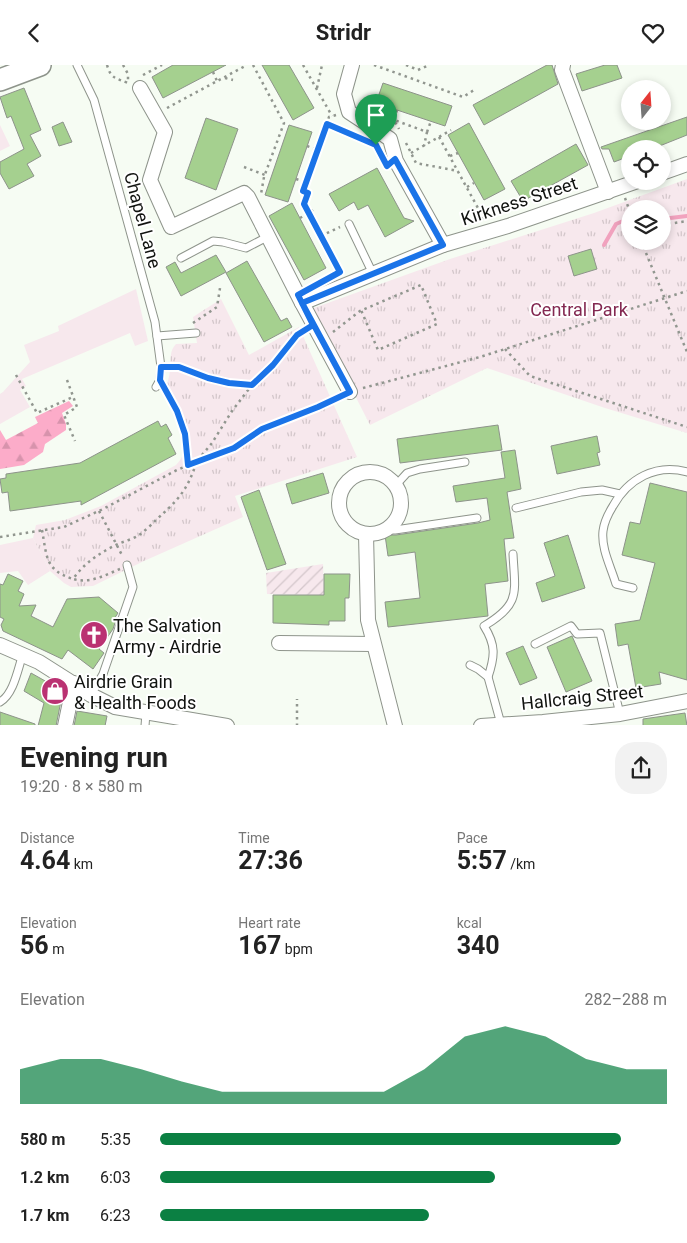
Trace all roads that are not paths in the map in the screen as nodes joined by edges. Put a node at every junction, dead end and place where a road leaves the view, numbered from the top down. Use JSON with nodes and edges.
{"nodes":[{"id":1,"x":40,"y":65,"type":"edge"},
{"id":2,"x":77,"y":65,"type":"edge"},
{"id":3,"x":352,"y":65,"type":"edge"},
{"id":4,"x":563,"y":65,"type":"edge"},
{"id":5,"x":0,"y":80,"type":"edge"},
{"id":6,"x":134,"y":85,"type":"road end"},
{"id":7,"x":687,"y":165,"type":"edge"},
{"id":8,"x":671,"y":170,"type":"edge"},
{"id":9,"x":621,"y":187,"type":"edge"},
{"id":10,"x":608,"y":192,"type":"junction"},
{"id":11,"x":349,"y":224,"type":"road end"},
{"id":12,"x":268,"y":236,"type":"junction"},
{"id":13,"x":443,"y":245,"type":"junction"},
{"id":14,"x":181,"y":258,"type":"dead end"},
{"id":15,"x":373,"y":274,"type":"junction"},
{"id":16,"x":302,"y":303,"type":"junction"},
{"id":17,"x":194,"y":333,"type":"road end"},
{"id":18,"x":157,"y":335,"type":"junction"},
{"id":19,"x":158,"y":384,"type":"road end"},
{"id":20,"x":350,"y":392,"type":"road end"},
{"id":21,"x":465,"y":462,"type":"dead end"},
{"id":22,"x":687,"y":472,"type":"edge"},
{"id":23,"x":396,"y":485,"type":"junction"},
{"id":24,"x":620,"y":494,"type":"junction"},
{"id":25,"x":516,"y":508,"type":"dead end"},
{"id":26,"x":476,"y":518,"type":"dead end"},
{"id":27,"x":386,"y":530,"type":"junction"},
{"id":28,"x":366,"y":534,"type":"junction"},
{"id":29,"x":513,"y":554,"type":"dead end"},
{"id":30,"x":127,"y":565,"type":"road end"},
{"id":31,"x":633,"y":588,"type":"dead end"},
{"id":32,"x":279,"y":643,"type":"dead end"},
{"id":33,"x":373,"y":644,"type":"junction"},
{"id":34,"x":535,"y":644,"type":"dead end"},
{"id":35,"x":0,"y":645,"type":"edge"},
{"id":36,"x":22,"y":654,"type":"junction"},
{"id":37,"x":470,"y":665,"type":"dead end"},
{"id":38,"x":488,"y":677,"type":"junction"},
{"id":39,"x":74,"y":683,"type":"junction"},
{"id":40,"x":91,"y":695,"type":"junction"},
{"id":41,"x":687,"y":701,"type":"edge"},
{"id":42,"x":0,"y":702,"type":"edge"},
{"id":43,"x":620,"y":714,"type":"junction"},
{"id":44,"x":146,"y":719,"type":"edge"},
{"id":45,"x":584,"y":722,"type":"edge"},
{"id":46,"x":501,"y":724,"type":"junction"},
{"id":47,"x":65,"y":725,"type":"edge"},
{"id":48,"x":227,"y":725,"type":"edge"},
{"id":49,"x":395,"y":725,"type":"edge"},
{"id":50,"x":481,"y":725,"type":"edge"}],
"edges":[{"from":1,"to":5,"type":"main road"},
{"from":2,"to":18,"type":"lane","name":"Chapel Lane"},
{"from":3,"to":13,"type":"street"},
{"from":4,"to":10,"type":"street"},
{"from":6,"to":12,"type":"street"},
{"from":7,"to":8,"type":"street"},
{"from":9,"to":10,"type":"street","name":"Kirkness Street"},
{"from":10,"to":13,"type":"street","name":"Kirkness Street"},
{"from":11,"to":15,"type":"lane"},
{"from":12,"to":14,"type":"lane"},
{"from":12,"to":16,"type":"street"},
{"from":13,"to":15,"type":"street","name":"Kirkness Street"},
{"from":15,"to":16,"type":"street","name":"Kirkness Street"},
{"from":16,"to":20,"type":"street"},
{"from":17,"to":18,"type":"lane"},
{"from":18,"to":19,"type":"lane","name":"Chapel Lane"},
{"from":21,"to":23,"type":"lane"},
{"from":22,"to":24,"type":"lane"},
{"from":23,"to":27,"type":"street"},
{"from":23,"to":28,"type":"street"},
{"from":24,"to":25,"type":"lane"},
{"from":24,"to":31,"type":"lane"},
{"from":26,"to":27,"type":"lane"},
{"from":27,"to":28,"type":"street"},
{"from":28,"to":33,"type":"street"},
{"from":29,"to":38,"type":"lane"},
{"from":30,"to":40,"type":"lane"},
{"from":32,"to":33,"type":"street"},
{"from":33,"to":49,"type":"street"},
{"from":34,"to":43,"type":"lane"},
{"from":35,"to":36,"type":"street"},
{"from":36,"to":39,"type":"street"},
{"from":36,"to":42,"type":"lane"},
{"from":37,"to":38,"type":"lane"},
{"from":38,"to":46,"type":"lane"},
{"from":39,"to":40,"type":"street"},
{"from":39,"to":47,"type":"street"},
{"from":40,"to":44,"type":"street"},
{"from":41,"to":43,"type":"street","name":"Hallcraig Street"},
{"from":43,"to":45,"type":"street","name":"Hallcraig Street"},
{"from":44,"to":48,"type":"street"},
{"from":45,"to":46,"type":"street","name":"Hallcraig Street"},
{"from":46,"to":50,"type":"street","name":"Hallcraig Street"}]}
